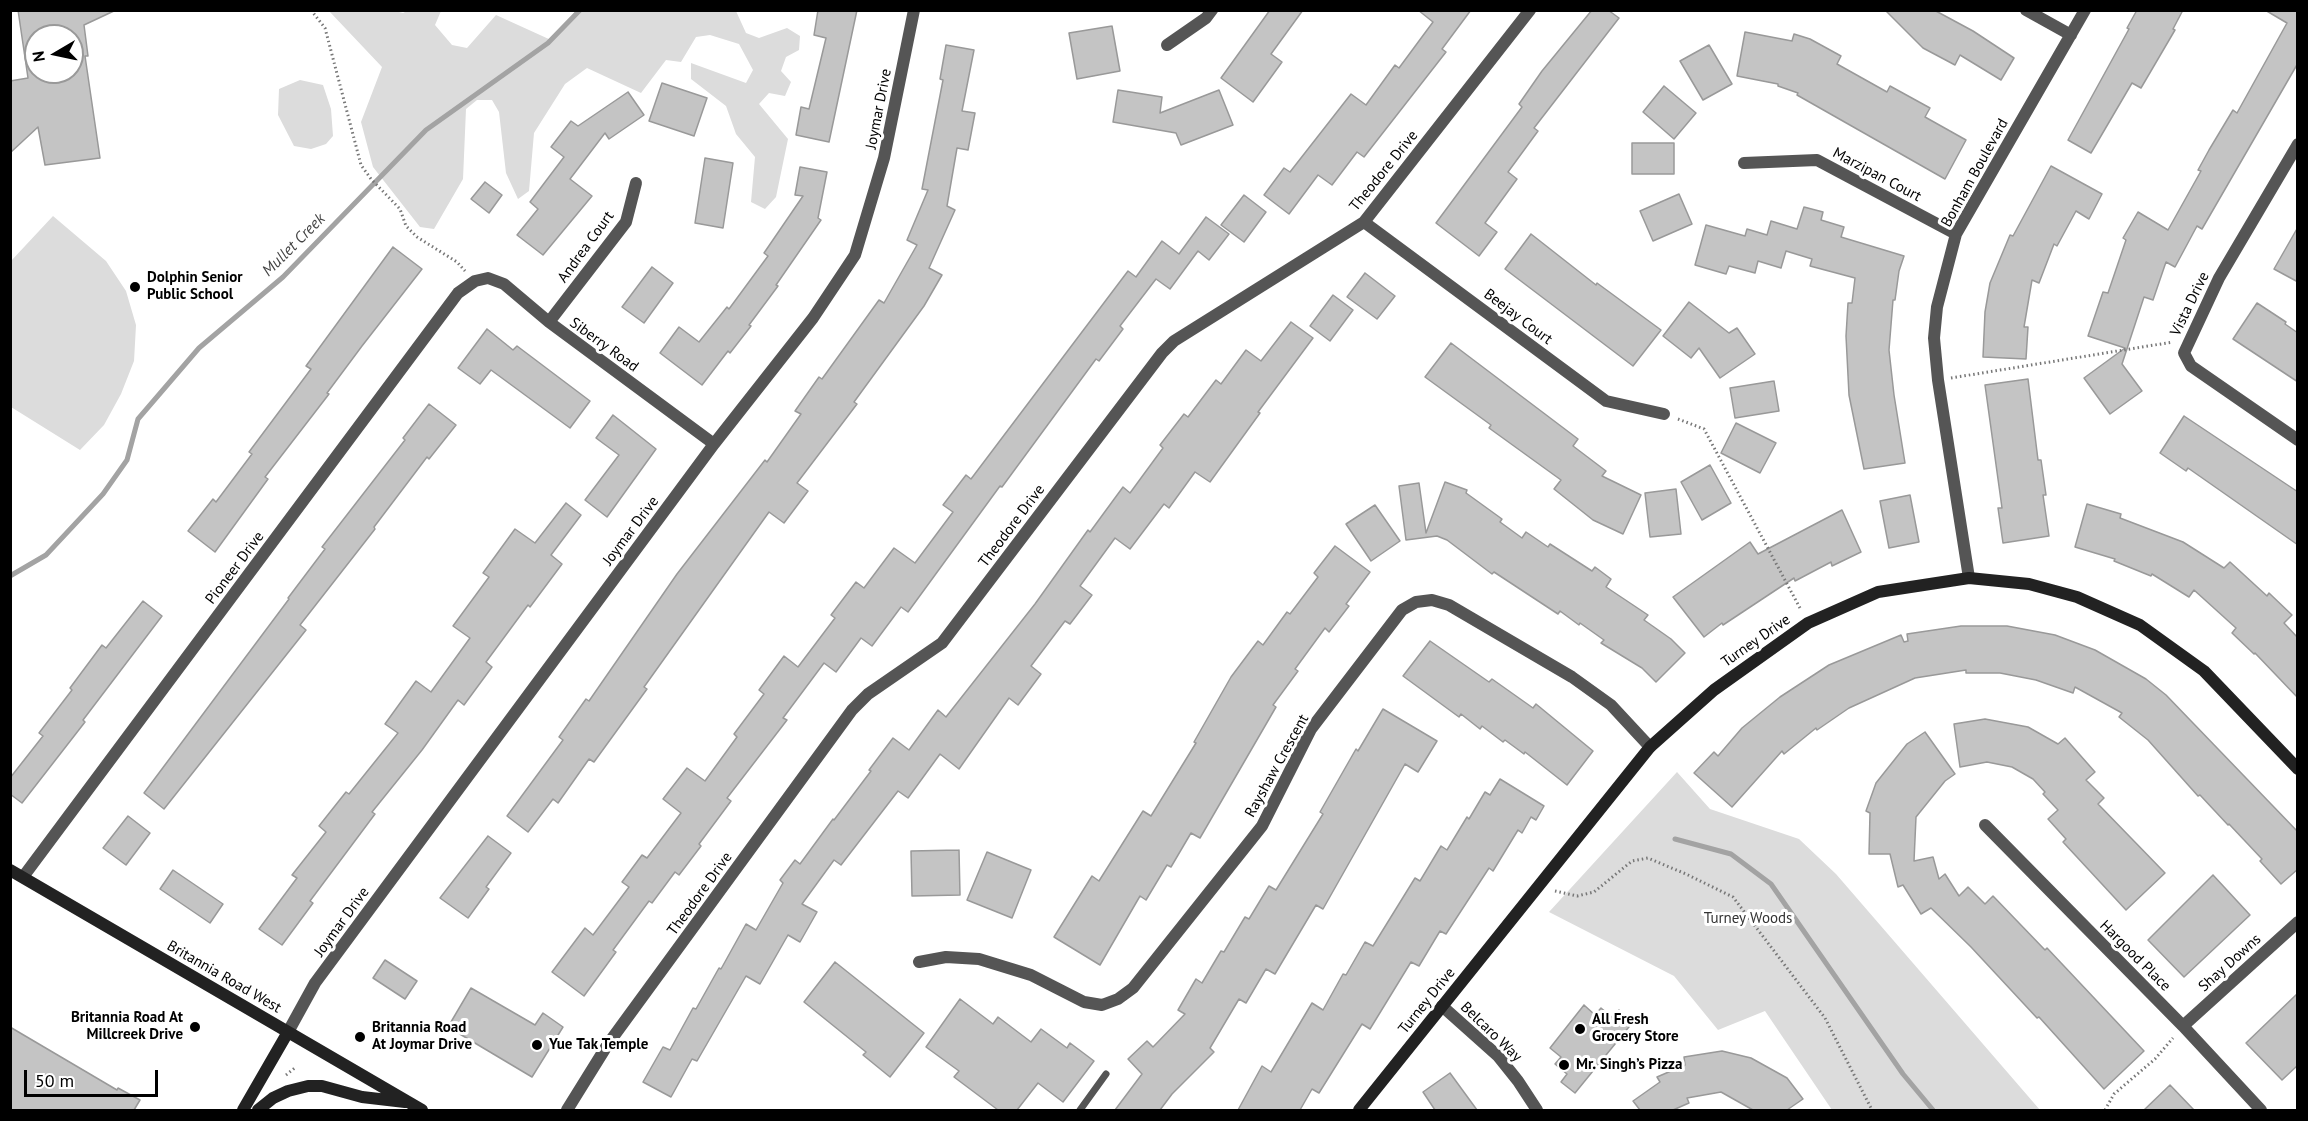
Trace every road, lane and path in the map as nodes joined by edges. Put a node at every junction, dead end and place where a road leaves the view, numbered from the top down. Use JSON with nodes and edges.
{"nodes":[{"id":1,"x":311,"y":10,"type":"edge"},
{"id":2,"x":914,"y":10,"type":"edge"},
{"id":3,"x":1212,"y":10,"type":"edge"},
{"id":4,"x":1530,"y":10,"type":"edge"},
{"id":5,"x":2026,"y":10,"type":"edge"},
{"id":6,"x":2085,"y":10,"type":"edge"},
{"id":7,"x":2071,"y":35,"type":"junction"},
{"id":8,"x":1167,"y":45,"type":"dead end"},
{"id":9,"x":2298,"y":144,"type":"edge"},
{"id":10,"x":1744,"y":163,"type":"dead end"},
{"id":11,"x":636,"y":183,"type":"dead end"},
{"id":12,"x":1364,"y":222,"type":"junction"},
{"id":13,"x":1956,"y":234,"type":"junction"},
{"id":14,"x":475,"y":281,"type":"junction"},
{"id":15,"x":549,"y":322,"type":"junction"},
{"id":16,"x":2190,"y":339,"type":"junction"},
{"id":17,"x":1938,"y":380,"type":"junction"},
{"id":18,"x":1664,"y":414,"type":"joint"},
{"id":19,"x":2298,"y":440,"type":"edge"},
{"id":20,"x":714,"y":444,"type":"junction"},
{"id":21,"x":1969,"y":578,"type":"junction"},
{"id":22,"x":1808,"y":623,"type":"junction"},
{"id":23,"x":1650,"y":747,"type":"junction"},
{"id":24,"x":2298,"y":769,"type":"edge"},
{"id":25,"x":1985,"y":825,"type":"dead end"},
{"id":26,"x":10,"y":870,"type":"edge"},
{"id":27,"x":23,"y":877,"type":"junction"},
{"id":28,"x":1538,"y":887,"type":"junction"},
{"id":29,"x":2298,"y":922,"type":"edge"},
{"id":30,"x":919,"y":962,"type":"dead end"},
{"id":31,"x":1442,"y":1006,"type":"junction"},
{"id":32,"x":2183,"y":1026,"type":"junction"},
{"id":33,"x":288,"y":1032,"type":"junction"},
{"id":34,"x":1106,"y":1074,"type":"dead end"},
{"id":35,"x":410,"y":1103,"type":"junction"},
{"id":36,"x":243,"y":1110,"type":"edge"},
{"id":37,"x":258,"y":1110,"type":"edge"},
{"id":38,"x":422,"y":1110,"type":"edge"},
{"id":39,"x":567,"y":1110,"type":"edge"},
{"id":40,"x":1080,"y":1110,"type":"edge"},
{"id":41,"x":1359,"y":1110,"type":"edge"},
{"id":42,"x":1537,"y":1110,"type":"edge"},
{"id":43,"x":1872,"y":1110,"type":"edge"},
{"id":44,"x":2105,"y":1110,"type":"edge"},
{"id":45,"x":2261,"y":1110,"type":"edge"}],
"edges":[{"from":1,"to":14,"type":"path"},
{"from":2,"to":20,"type":"street","name":"Joymar Drive"},
{"from":3,"to":8,"type":"street"},
{"from":4,"to":12,"type":"street","name":"Theodore Drive"},
{"from":5,"to":7,"type":"street"},
{"from":6,"to":7,"type":"street","name":"Bonham Boulevard"},
{"from":7,"to":13,"type":"street","name":"Bonham Boulevard"},
{"from":9,"to":16,"type":"street","name":"Vista Drive"},
{"from":10,"to":13,"type":"street","name":"Marzipan Court"},
{"from":11,"to":15,"type":"street","name":"Andrea Court"},
{"from":12,"to":18,"type":"street","name":"Beejay Court"},
{"from":12,"to":39,"type":"street","name":"Theodore Drive"},
{"from":13,"to":17,"type":"street","name":"Bonham Boulevard"},
{"from":14,"to":15,"type":"street","name":"Siberry Road"},
{"from":14,"to":27,"type":"street","name":"Pioneer Drive"},
{"from":15,"to":20,"type":"street","name":"Siberry Road"},
{"from":16,"to":17,"type":"path"},
{"from":16,"to":19,"type":"street","name":"Vista Drive"},
{"from":17,"to":21,"type":"street","name":"Bonham Boulevard"},
{"from":18,"to":22,"type":"path"},
{"from":20,"to":33,"type":"street","name":"Joymar Drive"},
{"from":21,"to":22,"type":"street","name":"Turney Drive"},
{"from":21,"to":24,"type":"street","name":"Turney Drive"},
{"from":22,"to":23,"type":"street","name":"Turney Drive"},
{"from":23,"to":28,"type":"street","name":"Turney Drive"},
{"from":23,"to":30,"type":"street","name":"Rayshaw Crescent"},
{"from":25,"to":32,"type":"street","name":"Hargood Place"},
{"from":26,"to":27,"type":"street","name":"Britannia Road West"},
{"from":27,"to":33,"type":"street","name":"Britannia Road West"},
{"from":28,"to":31,"type":"street","name":"Turney Drive"},
{"from":28,"to":43,"type":"path"},
{"from":29,"to":32,"type":"street","name":"Shay Downs"},
{"from":31,"to":41,"type":"street","name":"Turney Drive"},
{"from":31,"to":42,"type":"street","name":"Belcaro Way"},
{"from":32,"to":44,"type":"path"},
{"from":32,"to":45,"type":"street","name":"Hargood Place"},
{"from":33,"to":35,"type":"street","name":"Britannia Road West"},
{"from":33,"to":36,"type":"street"},
{"from":34,"to":40,"type":"lane"},
{"from":35,"to":37,"type":"street"},
{"from":35,"to":38,"type":"street","name":"Britannia Road West"}]}
